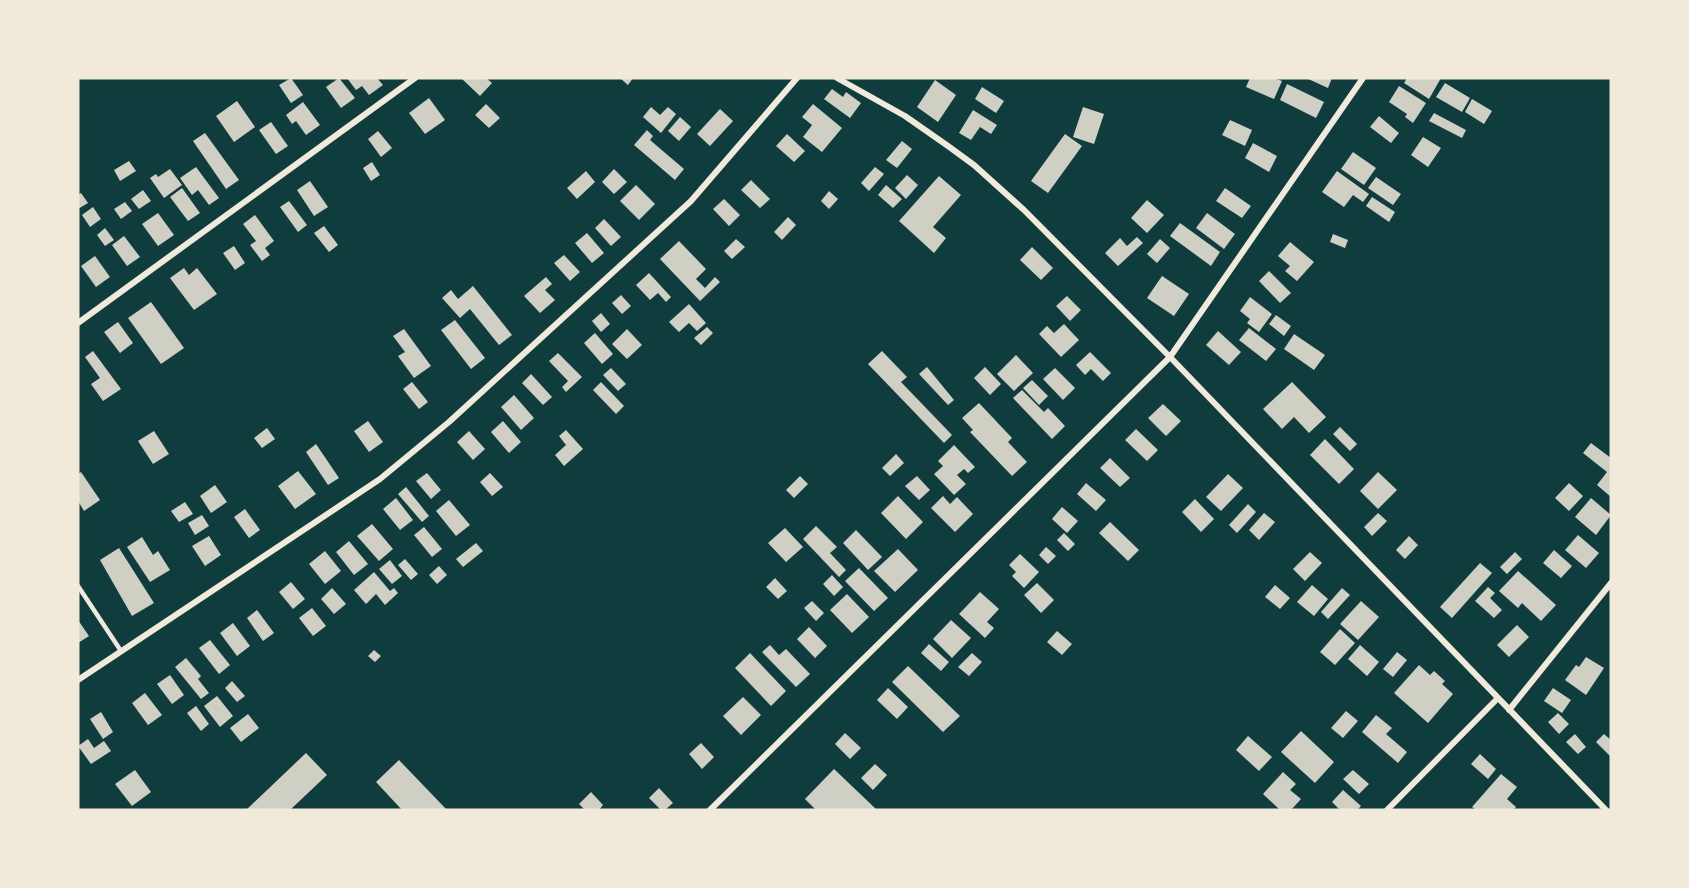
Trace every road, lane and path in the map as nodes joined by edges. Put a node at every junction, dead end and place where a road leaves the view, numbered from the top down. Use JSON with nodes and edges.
{"nodes":[{"id":1,"x":415,"y":78,"type":"edge"},
{"id":2,"x":797,"y":78,"type":"edge"},
{"id":3,"x":837,"y":78,"type":"edge"},
{"id":4,"x":1363,"y":78,"type":"edge"},
{"id":5,"x":78,"y":323,"type":"edge"},
{"id":6,"x":1170,"y":357,"type":"junction"},
{"id":7,"x":1611,"y":583,"type":"edge"},
{"id":8,"x":78,"y":586,"type":"edge"},
{"id":9,"x":121,"y":651,"type":"junction"},
{"id":10,"x":78,"y":680,"type":"edge"},
{"id":11,"x":1497,"y":699,"type":"junction"},
{"id":12,"x":1509,"y":710,"type":"junction"},
{"id":13,"x":710,"y":810,"type":"edge"},
{"id":14,"x":1387,"y":810,"type":"edge"},
{"id":15,"x":1606,"y":810,"type":"edge"}],
"edges":[{"from":1,"to":5,"type":"street"},
{"from":2,"to":9,"type":"street"},
{"from":3,"to":6,"type":"street"},
{"from":4,"to":6,"type":"street"},
{"from":6,"to":11,"type":"street"},
{"from":6,"to":13,"type":"street"},
{"from":7,"to":12,"type":"street"},
{"from":8,"to":9,"type":"lane"},
{"from":9,"to":10,"type":"street"},
{"from":11,"to":12,"type":"street"},
{"from":11,"to":14,"type":"street"},
{"from":12,"to":15,"type":"street"}]}
